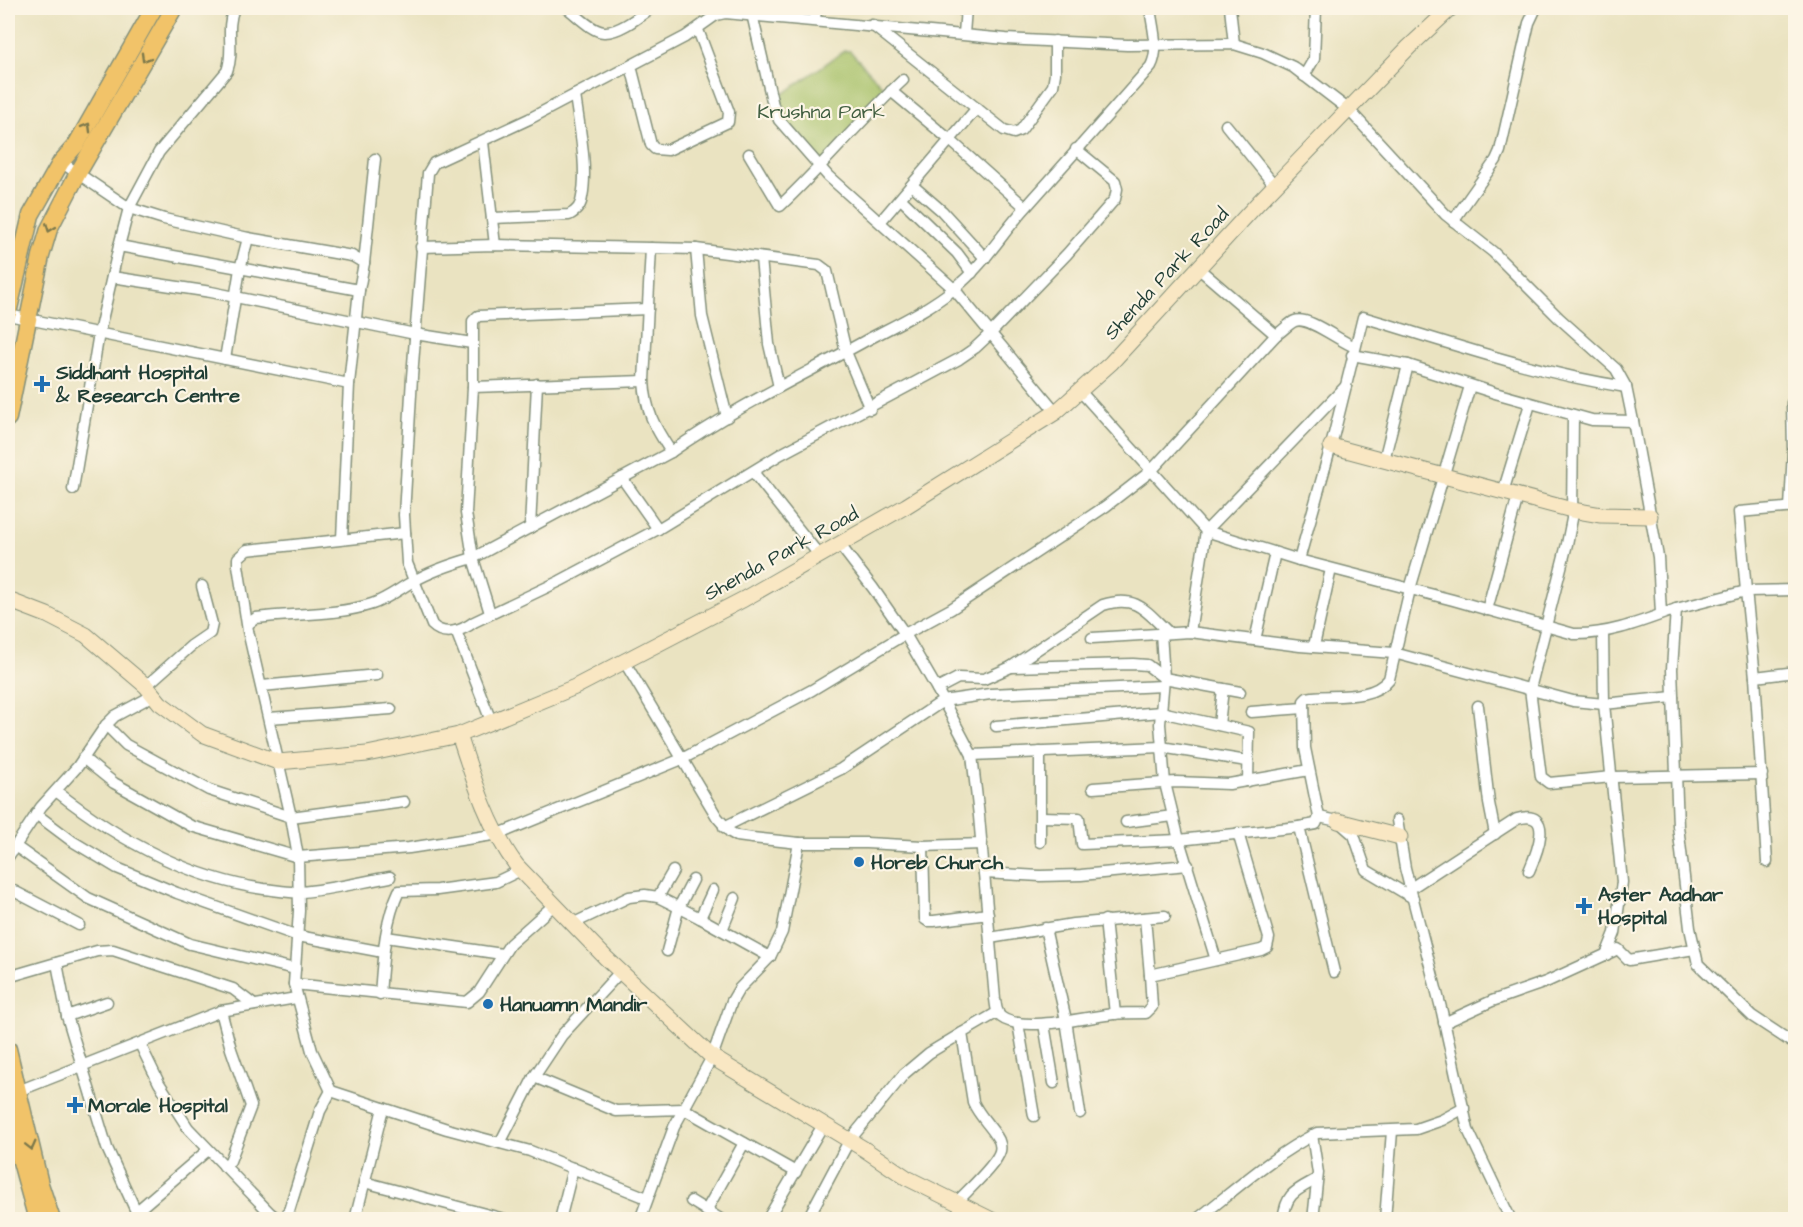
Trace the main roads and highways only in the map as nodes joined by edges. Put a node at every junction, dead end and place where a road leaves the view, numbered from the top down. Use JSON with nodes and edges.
{"nodes":[{"id":1,"x":154,"y":8,"type":"edge"},
{"id":2,"x":174,"y":8,"type":"edge"},
{"id":3,"x":1451,"y":8,"type":"edge"},
{"id":4,"x":8,"y":314,"type":"edge"},
{"id":5,"x":8,"y":418,"type":"edge"},
{"id":6,"x":1331,"y":446,"type":"road end"},
{"id":7,"x":1650,"y":516,"type":"road end"},
{"id":8,"x":8,"y":600,"type":"edge"},
{"id":9,"x":459,"y":735,"type":"junction"},
{"id":10,"x":1338,"y":821,"type":"road end"},
{"id":11,"x":1400,"y":837,"type":"road end"},
{"id":12,"x":8,"y":1049,"type":"edge"},
{"id":13,"x":13,"y":1093,"type":"edge"},
{"id":14,"x":8,"y":1114,"type":"edge"},
{"id":15,"x":12,"y":1149,"type":"edge"},
{"id":16,"x":37,"y":1220,"type":"edge"},
{"id":17,"x":52,"y":1220,"type":"edge"},
{"id":18,"x":992,"y":1220,"type":"edge"}],
"edges":[{"from":4,"to":1,"type":"main road","one_way":true},
{"from":2,"to":5,"type":"main road","one_way":true},
{"from":3,"to":9,"type":"main road","name":"Shenda Park Road"},
{"from":6,"to":7,"type":"main road"},
{"from":8,"to":9,"type":"main road","name":"Shenda Park Road"},
{"from":9,"to":18,"type":"main road"},
{"from":10,"to":11,"type":"main road"},
{"from":12,"to":13,"type":"main road"},
{"from":13,"to":17,"type":"main road","one_way":true},
{"from":14,"to":15,"type":"main road"},
{"from":15,"to":16,"type":"main road"}]}
